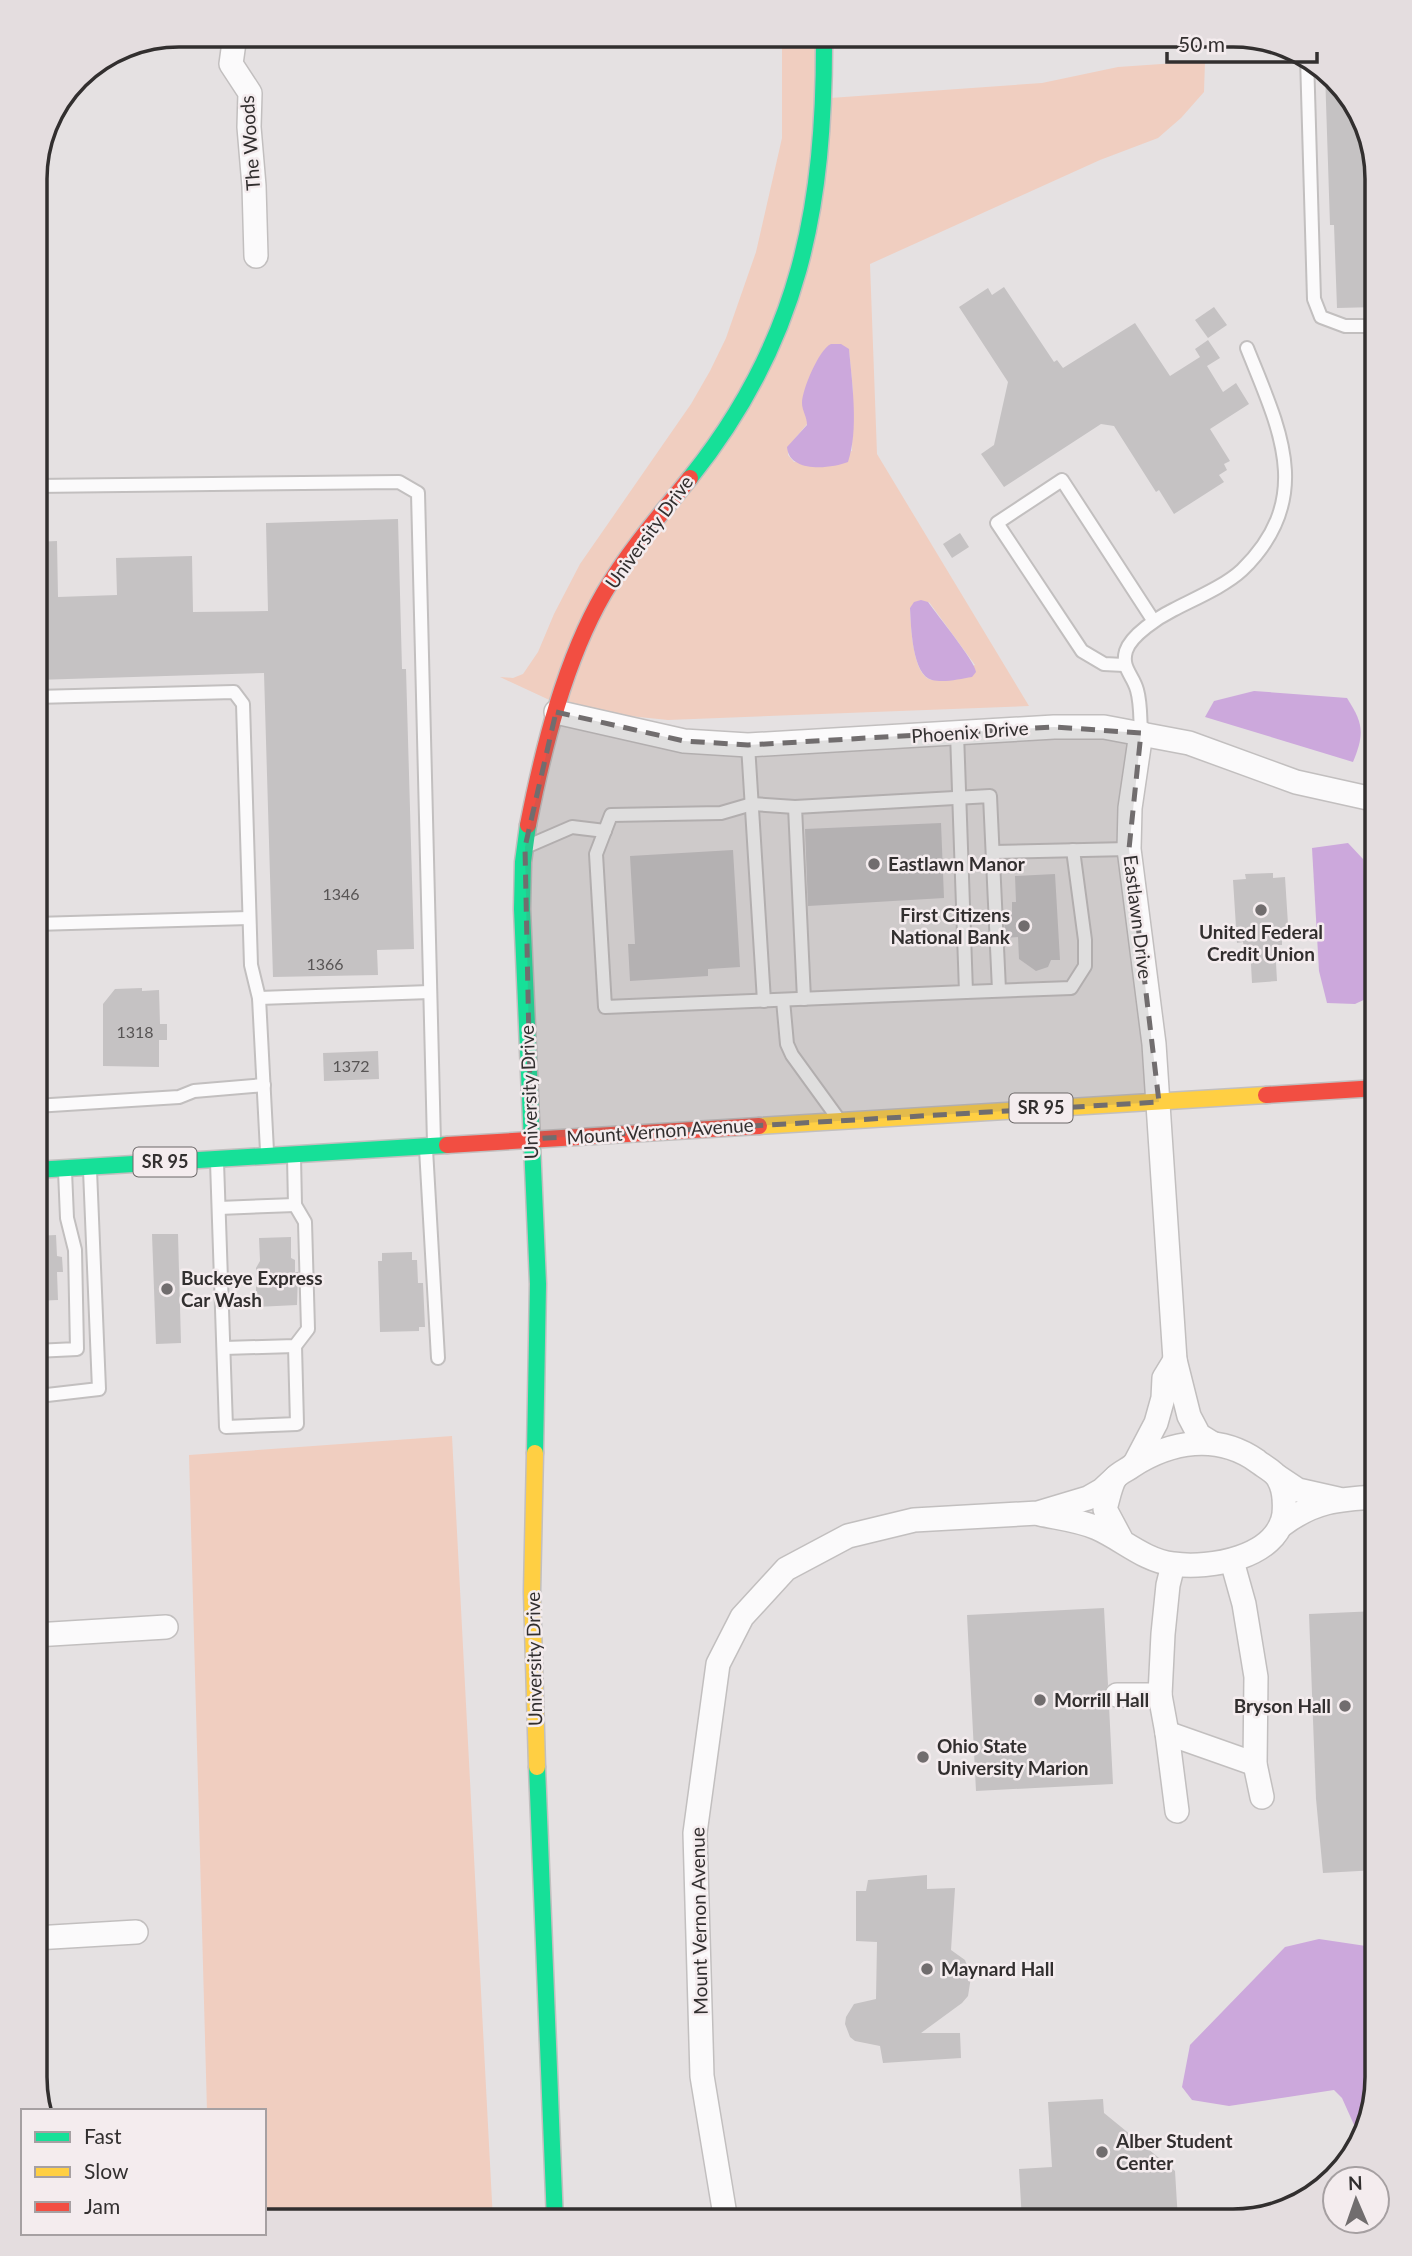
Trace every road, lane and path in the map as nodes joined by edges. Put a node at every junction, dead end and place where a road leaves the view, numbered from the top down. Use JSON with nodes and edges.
{"nodes":[{"id":1,"x":233,"y":48,"type":"edge"},
{"id":2,"x":824,"y":48,"type":"edge"},
{"id":3,"x":1307,"y":70,"type":"edge"},
{"id":4,"x":256,"y":256,"type":"dead end"},
{"id":5,"x":1365,"y":326,"type":"edge"},
{"id":6,"x":1247,"y":348,"type":"dead end"},
{"id":7,"x":48,"y":486,"type":"edge"},
{"id":8,"x":1153,"y":620,"type":"junction"},
{"id":9,"x":1124,"y":665,"type":"junction"},
{"id":10,"x":48,"y":697,"type":"edge"},
{"id":11,"x":556,"y":712,"type":"junction"},
{"id":12,"x":957,"y":733,"type":"junction"},
{"id":13,"x":1141,"y":733,"type":"junction"},
{"id":14,"x":748,"y":744,"type":"junction"},
{"id":15,"x":1365,"y":797,"type":"edge"},
{"id":16,"x":961,"y":798,"type":"junction"},
{"id":17,"x":752,"y":804,"type":"junction"},
{"id":18,"x":795,"y":807,"type":"junction"},
{"id":19,"x":605,"y":831,"type":"junction"},
{"id":20,"x":525,"y":847,"type":"junction"},
{"id":21,"x":1129,"y":849,"type":"junction"},
{"id":22,"x":1073,"y":850,"type":"junction"},
{"id":23,"x":993,"y":852,"type":"junction"},
{"id":24,"x":249,"y":918,"type":"junction"},
{"id":25,"x":48,"y":924,"type":"edge"},
{"id":26,"x":999,"y":990,"type":"junction"},
{"id":27,"x":430,"y":992,"type":"junction"},
{"id":28,"x":966,"y":992,"type":"junction"},
{"id":29,"x":259,"y":998,"type":"junction"},
{"id":30,"x":804,"y":999,"type":"junction"},
{"id":31,"x":783,"y":1000,"type":"junction"},
{"id":32,"x":764,"y":1001,"type":"junction"},
{"id":33,"x":264,"y":1085,"type":"junction"},
{"id":34,"x":1365,"y":1089,"type":"edge"},
{"id":35,"x":1158,"y":1102,"type":"junction"},
{"id":36,"x":48,"y":1105,"type":"edge"},
{"id":37,"x":839,"y":1120,"type":"junction"},
{"id":38,"x":531,"y":1139,"type":"junction"},
{"id":39,"x":430,"y":1145,"type":"junction"},
{"id":40,"x":294,"y":1154,"type":"junction"},
{"id":41,"x":268,"y":1155,"type":"junction"},
{"id":42,"x":217,"y":1158,"type":"junction"},
{"id":43,"x":90,"y":1166,"type":"junction"},
{"id":44,"x":64,"y":1168,"type":"junction"},
{"id":45,"x":47,"y":1169,"type":"edge"},
{"id":46,"x":295,"y":1205,"type":"junction"},
{"id":47,"x":219,"y":1208,"type":"junction"},
{"id":48,"x":295,"y":1346,"type":"junction"},
{"id":49,"x":224,"y":1348,"type":"junction"},
{"id":50,"x":47,"y":1350,"type":"edge"},
{"id":51,"x":438,"y":1358,"type":"dead end"},
{"id":52,"x":1175,"y":1360,"type":"junction"},
{"id":53,"x":47,"y":1395,"type":"dead end"},
{"id":54,"x":1212,"y":1443,"type":"junction"},
{"id":55,"x":1125,"y":1471,"type":"junction"},
{"id":56,"x":1277,"y":1476,"type":"junction"},
{"id":57,"x":1365,"y":1498,"type":"edge"},
{"id":58,"x":1338,"y":1499,"type":"junction"},
{"id":59,"x":1038,"y":1513,"type":"junction"},
{"id":60,"x":1282,"y":1525,"type":"junction"},
{"id":61,"x":1121,"y":1539,"type":"junction"},
{"id":62,"x":1232,"y":1561,"type":"junction"},
{"id":63,"x":1173,"y":1564,"type":"junction"},
{"id":64,"x":166,"y":1628,"type":"dead end"},
{"id":65,"x":47,"y":1634,"type":"edge"},
{"id":66,"x":1117,"y":1695,"type":"dead end"},
{"id":67,"x":1160,"y":1695,"type":"junction"},
{"id":68,"x":1167,"y":1733,"type":"junction"},
{"id":69,"x":1255,"y":1764,"type":"junction"},
{"id":70,"x":1262,"y":1797,"type":"dead end"},
{"id":71,"x":1177,"y":1811,"type":"dead end"},
{"id":72,"x":136,"y":1932,"type":"dead end"},
{"id":73,"x":47,"y":1937,"type":"edge"},
{"id":74,"x":554,"y":2208,"type":"edge"},
{"id":75,"x":724,"y":2209,"type":"edge"}],
"edges":[{"from":1,"to":4,"type":"street","name":"The Woods"},
{"from":2,"to":11,"type":"street","name":"University Drive"},
{"from":3,"to":5,"type":"lane"},
{"from":6,"to":8,"type":"lane"},
{"from":7,"to":27,"type":"lane"},
{"from":8,"to":9,"type":"lane"},
{"from":8,"to":9,"type":"lane"},
{"from":9,"to":13,"type":"lane"},
{"from":10,"to":24,"type":"lane"},
{"from":11,"to":14,"type":"street","name":"Phoenix Drive"},
{"from":11,"to":20,"type":"street","name":"University Drive"},
{"from":12,"to":13,"type":"street","name":"Phoenix Drive"},
{"from":12,"to":14,"type":"street","name":"Phoenix Drive"},
{"from":12,"to":16,"type":"lane"},
{"from":13,"to":15,"type":"street","name":"Phoenix Drive"},
{"from":13,"to":21,"type":"street","name":"Eastlawn Drive"},
{"from":14,"to":17,"type":"lane"},
{"from":16,"to":18,"type":"lane"},
{"from":16,"to":23,"type":"lane"},
{"from":16,"to":28,"type":"lane"},
{"from":17,"to":18,"type":"lane"},
{"from":17,"to":19,"type":"lane"},
{"from":17,"to":32,"type":"lane"},
{"from":18,"to":30,"type":"lane"},
{"from":19,"to":20,"type":"lane"},
{"from":19,"to":32,"type":"lane"},
{"from":20,"to":38,"type":"street","name":"University Drive"},
{"from":21,"to":22,"type":"lane"},
{"from":21,"to":35,"type":"street","name":"Eastlawn Drive"},
{"from":22,"to":23,"type":"lane"},
{"from":22,"to":26,"type":"lane"},
{"from":23,"to":26,"type":"lane"},
{"from":24,"to":25,"type":"lane"},
{"from":24,"to":29,"type":"lane"},
{"from":26,"to":28,"type":"lane"},
{"from":27,"to":29,"type":"lane"},
{"from":27,"to":39,"type":"lane"},
{"from":28,"to":30,"type":"lane"},
{"from":29,"to":33,"type":"lane"},
{"from":30,"to":31,"type":"lane"},
{"from":31,"to":32,"type":"lane"},
{"from":31,"to":37,"type":"lane"},
{"from":33,"to":36,"type":"lane"},
{"from":33,"to":41,"type":"lane"},
{"from":34,"to":35,"type":"street","name":"Mount Vernon Avenue","number":"SR 95"},
{"from":35,"to":37,"type":"street","name":"Mount Vernon Avenue","number":"SR 95"},
{"from":35,"to":52,"type":"street","name":"Mount Vernon Avenue"},
{"from":37,"to":38,"type":"street","name":"Mount Vernon Avenue","number":"SR 95"},
{"from":38,"to":39,"type":"street","name":"Mount Vernon Avenue","number":"SR 95"},
{"from":38,"to":74,"type":"street","name":"University Drive"},
{"from":39,"to":40,"type":"street","name":"Mount Vernon Avenue","number":"SR 95"},
{"from":39,"to":51,"type":"lane"},
{"from":40,"to":41,"type":"street","name":"Mount Vernon Avenue","number":"SR 95"},
{"from":40,"to":46,"type":"lane"},
{"from":41,"to":42,"type":"street","name":"Mount Vernon Avenue","number":"SR 95"},
{"from":42,"to":43,"type":"street","name":"Mount Vernon Avenue","number":"SR 95"},
{"from":42,"to":47,"type":"lane"},
{"from":43,"to":44,"type":"street","name":"Mount Vernon Avenue","number":"SR 95"},
{"from":43,"to":53,"type":"lane"},
{"from":44,"to":45,"type":"street","name":"Mount Vernon Avenue","number":"SR 95"},
{"from":44,"to":50,"type":"lane"},
{"from":46,"to":47,"type":"lane"},
{"from":46,"to":48,"type":"lane"},
{"from":47,"to":49,"type":"lane"},
{"from":48,"to":49,"type":"lane"},
{"from":48,"to":49,"type":"lane"},
{"from":52,"to":54,"type":"street","name":"Mount Vernon Avenue"},
{"from":52,"to":55,"type":"street","name":"Mount Vernon Avenue"},
{"from":54,"to":55,"type":"street","name":"Mount Vernon Avenue"},
{"from":54,"to":56,"type":"street","name":"Mount Vernon Avenue"},
{"from":55,"to":59,"type":"street","name":"Mount Vernon Avenue"},
{"from":55,"to":61,"type":"street","name":"Mount Vernon Avenue"},
{"from":56,"to":58,"type":"street","name":"Mount Vernon Avenue"},
{"from":56,"to":60,"type":"street"},
{"from":57,"to":58,"type":"street","name":"Mount Vernon Avenue"},
{"from":58,"to":60,"type":"street","name":"Mount Vernon Avenue"},
{"from":59,"to":61,"type":"street","name":"Mount Vernon Avenue"},
{"from":59,"to":75,"type":"street","name":"Mount Vernon Avenue"},
{"from":60,"to":62,"type":"street","name":"Mount Vernon Avenue"},
{"from":61,"to":63,"type":"street","name":"Mount Vernon Avenue"},
{"from":62,"to":63,"type":"street","name":"Mount Vernon Avenue"},
{"from":62,"to":69,"type":"street"},
{"from":63,"to":67,"type":"street"},
{"from":64,"to":65,"type":"street"},
{"from":66,"to":67,"type":"street"},
{"from":67,"to":68,"type":"street"},
{"from":68,"to":69,"type":"street"},
{"from":68,"to":71,"type":"street"},
{"from":69,"to":70,"type":"street"},
{"from":72,"to":73,"type":"street"}]}
